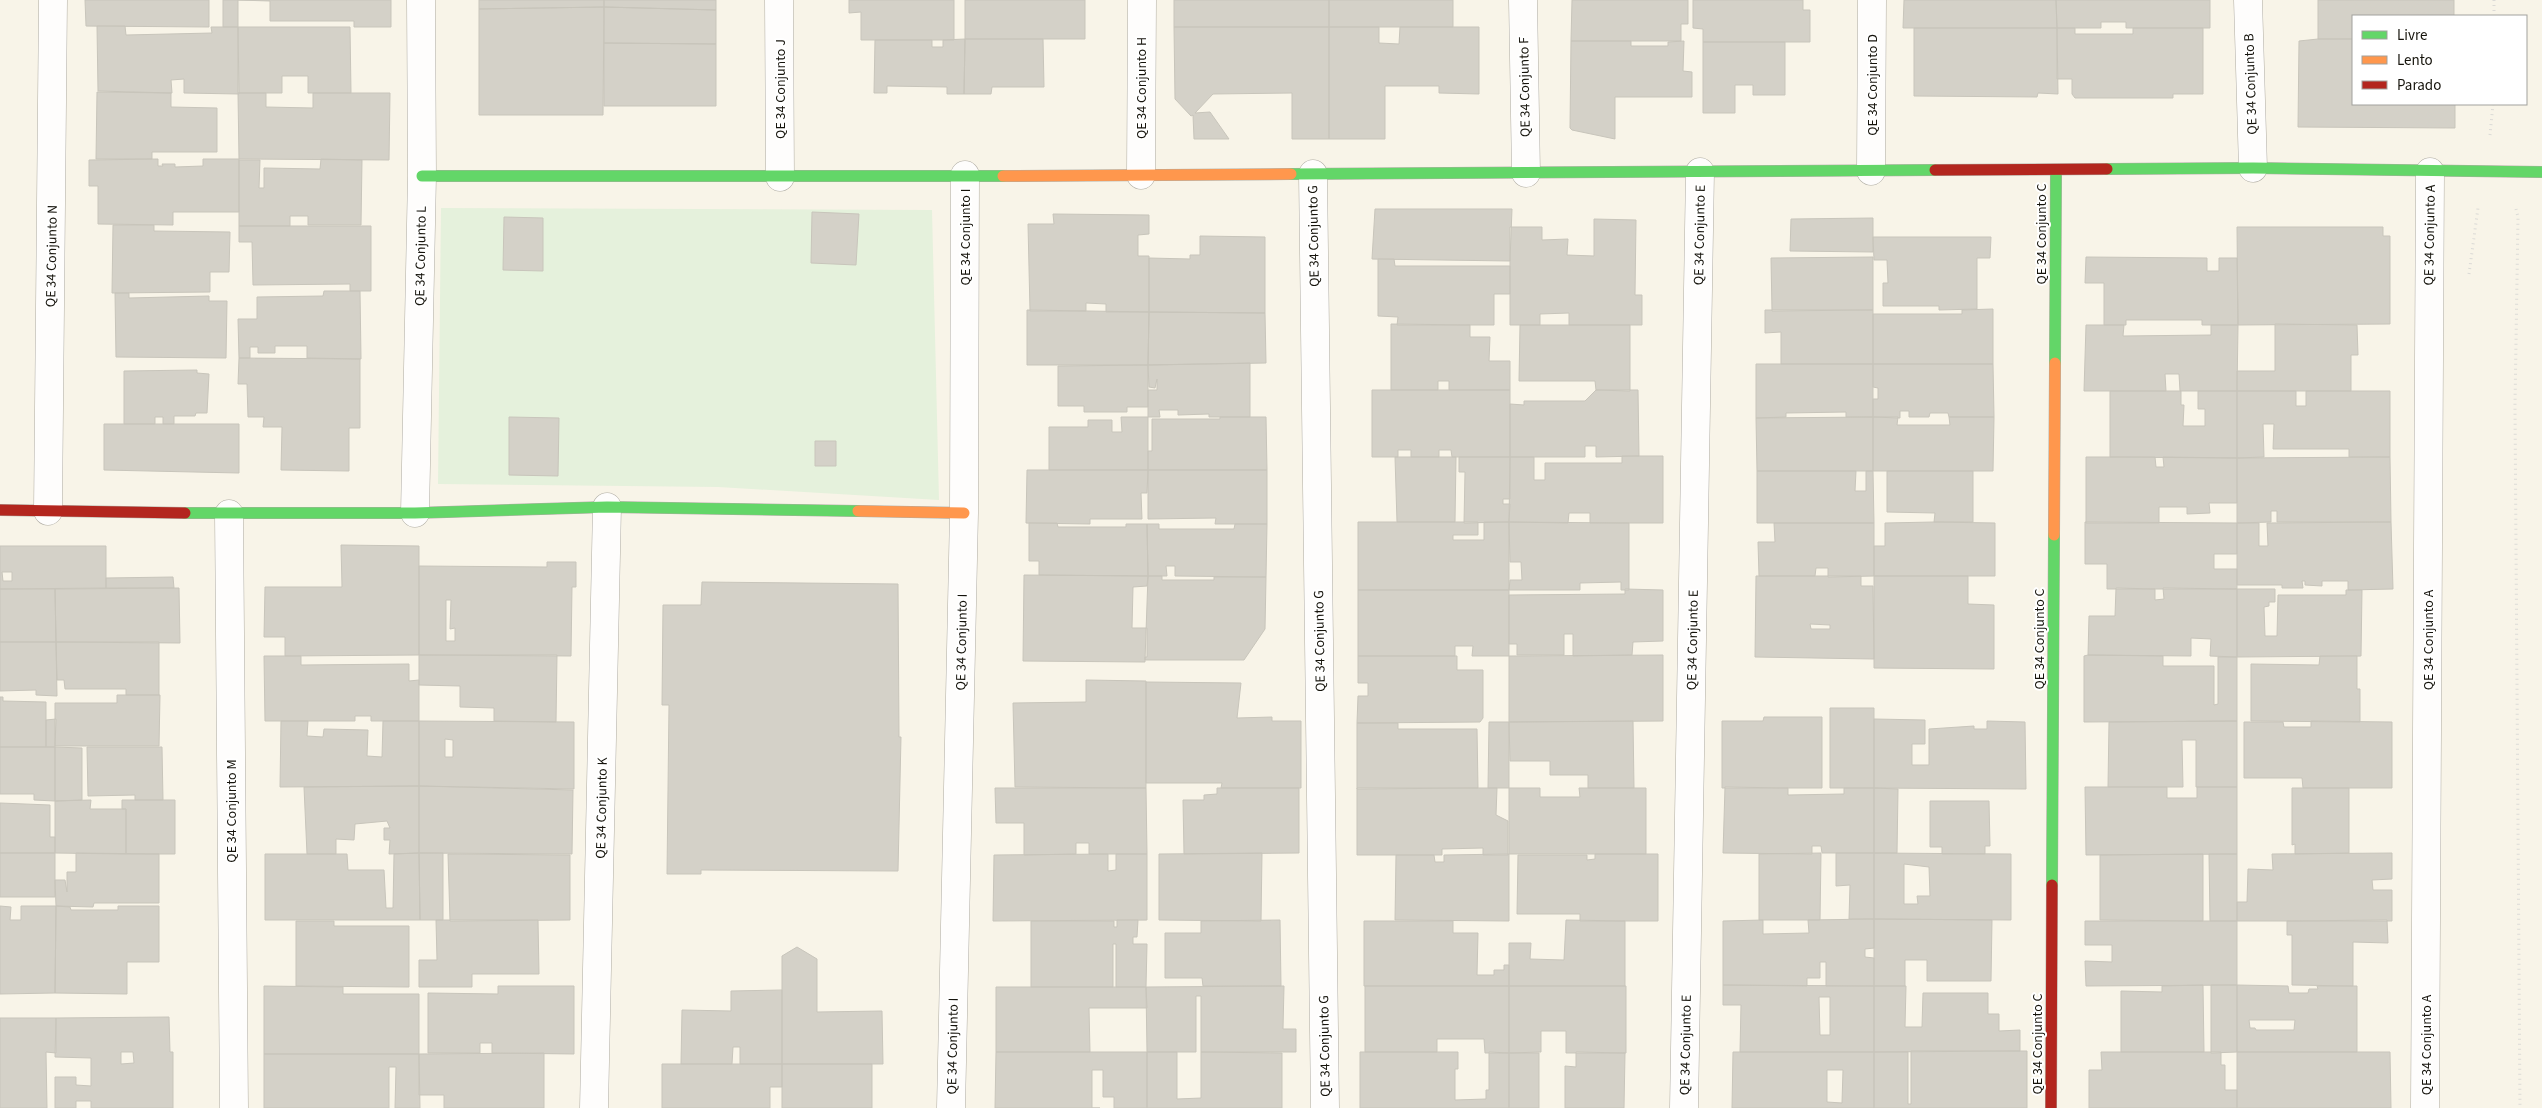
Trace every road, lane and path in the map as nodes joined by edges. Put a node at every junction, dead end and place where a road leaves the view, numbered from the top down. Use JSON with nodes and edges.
{"nodes":[{"id":1,"x":53,"y":0,"type":"edge"},
{"id":2,"x":421,"y":0,"type":"edge"},
{"id":3,"x":779,"y":0,"type":"edge"},
{"id":4,"x":1142,"y":0,"type":"edge"},
{"id":5,"x":1523,"y":0,"type":"edge"},
{"id":6,"x":1872,"y":0,"type":"edge"},
{"id":7,"x":2248,"y":0,"type":"edge"},
{"id":8,"x":2494,"y":0,"type":"edge"},
{"id":9,"x":2494,"y":15,"type":"edge"},
{"id":10,"x":2253,"y":168,"type":"junction"},
{"id":11,"x":1871,"y":171,"type":"junction"},
{"id":12,"x":2056,"y":171,"type":"junction"},
{"id":13,"x":1700,"y":172,"type":"junction"},
{"id":14,"x":2430,"y":172,"type":"junction"},
{"id":15,"x":2506,"y":172,"type":"junction"},
{"id":16,"x":2542,"y":172,"type":"edge"},
{"id":17,"x":1526,"y":173,"type":"junction"},
{"id":18,"x":1313,"y":174,"type":"junction"},
{"id":19,"x":965,"y":175,"type":"junction"},
{"id":20,"x":1141,"y":175,"type":"junction"},
{"id":21,"x":422,"y":176,"type":"junction"},
{"id":22,"x":780,"y":177,"type":"junction"},
{"id":23,"x":607,"y":507,"type":"junction"},
{"id":24,"x":0,"y":510,"type":"edge"},
{"id":25,"x":48,"y":511,"type":"junction"},
{"id":26,"x":415,"y":513,"type":"junction"},
{"id":27,"x":964,"y":513,"type":"junction"},
{"id":28,"x":229,"y":514,"type":"junction"},
{"id":29,"x":234,"y":1108,"type":"edge"},
{"id":30,"x":594,"y":1108,"type":"edge"},
{"id":31,"x":951,"y":1108,"type":"edge"},
{"id":32,"x":1325,"y":1108,"type":"edge"},
{"id":33,"x":1684,"y":1108,"type":"edge"},
{"id":34,"x":2051,"y":1108,"type":"edge"},
{"id":35,"x":2425,"y":1108,"type":"edge"},
{"id":36,"x":2520,"y":1108,"type":"edge"}],
"edges":[{"from":1,"to":25,"type":"street","name":"QE 34 Conjunto N"},
{"from":2,"to":21,"type":"street","name":"QE 34 Conjunto L"},
{"from":3,"to":22,"type":"street","name":"QE 34 Conjunto J"},
{"from":4,"to":20,"type":"street","name":"QE 34 Conjunto H"},
{"from":5,"to":17,"type":"street","name":"QE 34 Conjunto F"},
{"from":6,"to":11,"type":"street","name":"QE 34 Conjunto D"},
{"from":7,"to":10,"type":"street","name":"QE 34 Conjunto B"},
{"from":8,"to":9,"type":"path"},
{"from":10,"to":12,"type":"street"},
{"from":10,"to":14,"type":"street"},
{"from":11,"to":12,"type":"street"},
{"from":11,"to":13,"type":"street"},
{"from":12,"to":34,"type":"street","name":"QE 34 Conjunto C"},
{"from":13,"to":17,"type":"street"},
{"from":13,"to":33,"type":"street","name":"QE 34 Conjunto E"},
{"from":14,"to":15,"type":"street"},
{"from":14,"to":35,"type":"street","name":"QE 34 Conjunto A"},
{"from":15,"to":16,"type":"street"},
{"from":15,"to":36,"type":"path"},
{"from":17,"to":18,"type":"street"},
{"from":18,"to":20,"type":"street"},
{"from":18,"to":32,"type":"street","name":"QE 34 Conjunto G"},
{"from":19,"to":20,"type":"street"},
{"from":19,"to":22,"type":"street"},
{"from":19,"to":27,"type":"street","name":"QE 34 Conjunto I"},
{"from":21,"to":22,"type":"street"},
{"from":21,"to":26,"type":"street","name":"QE 34 Conjunto L"},
{"from":23,"to":26,"type":"street"},
{"from":23,"to":27,"type":"street"},
{"from":23,"to":30,"type":"street","name":"QE 34 Conjunto K"},
{"from":24,"to":25,"type":"street"},
{"from":25,"to":28,"type":"street"},
{"from":26,"to":28,"type":"street"},
{"from":27,"to":31,"type":"street","name":"QE 34 Conjunto I"},
{"from":28,"to":29,"type":"street","name":"QE 34 Conjunto M"}]}
